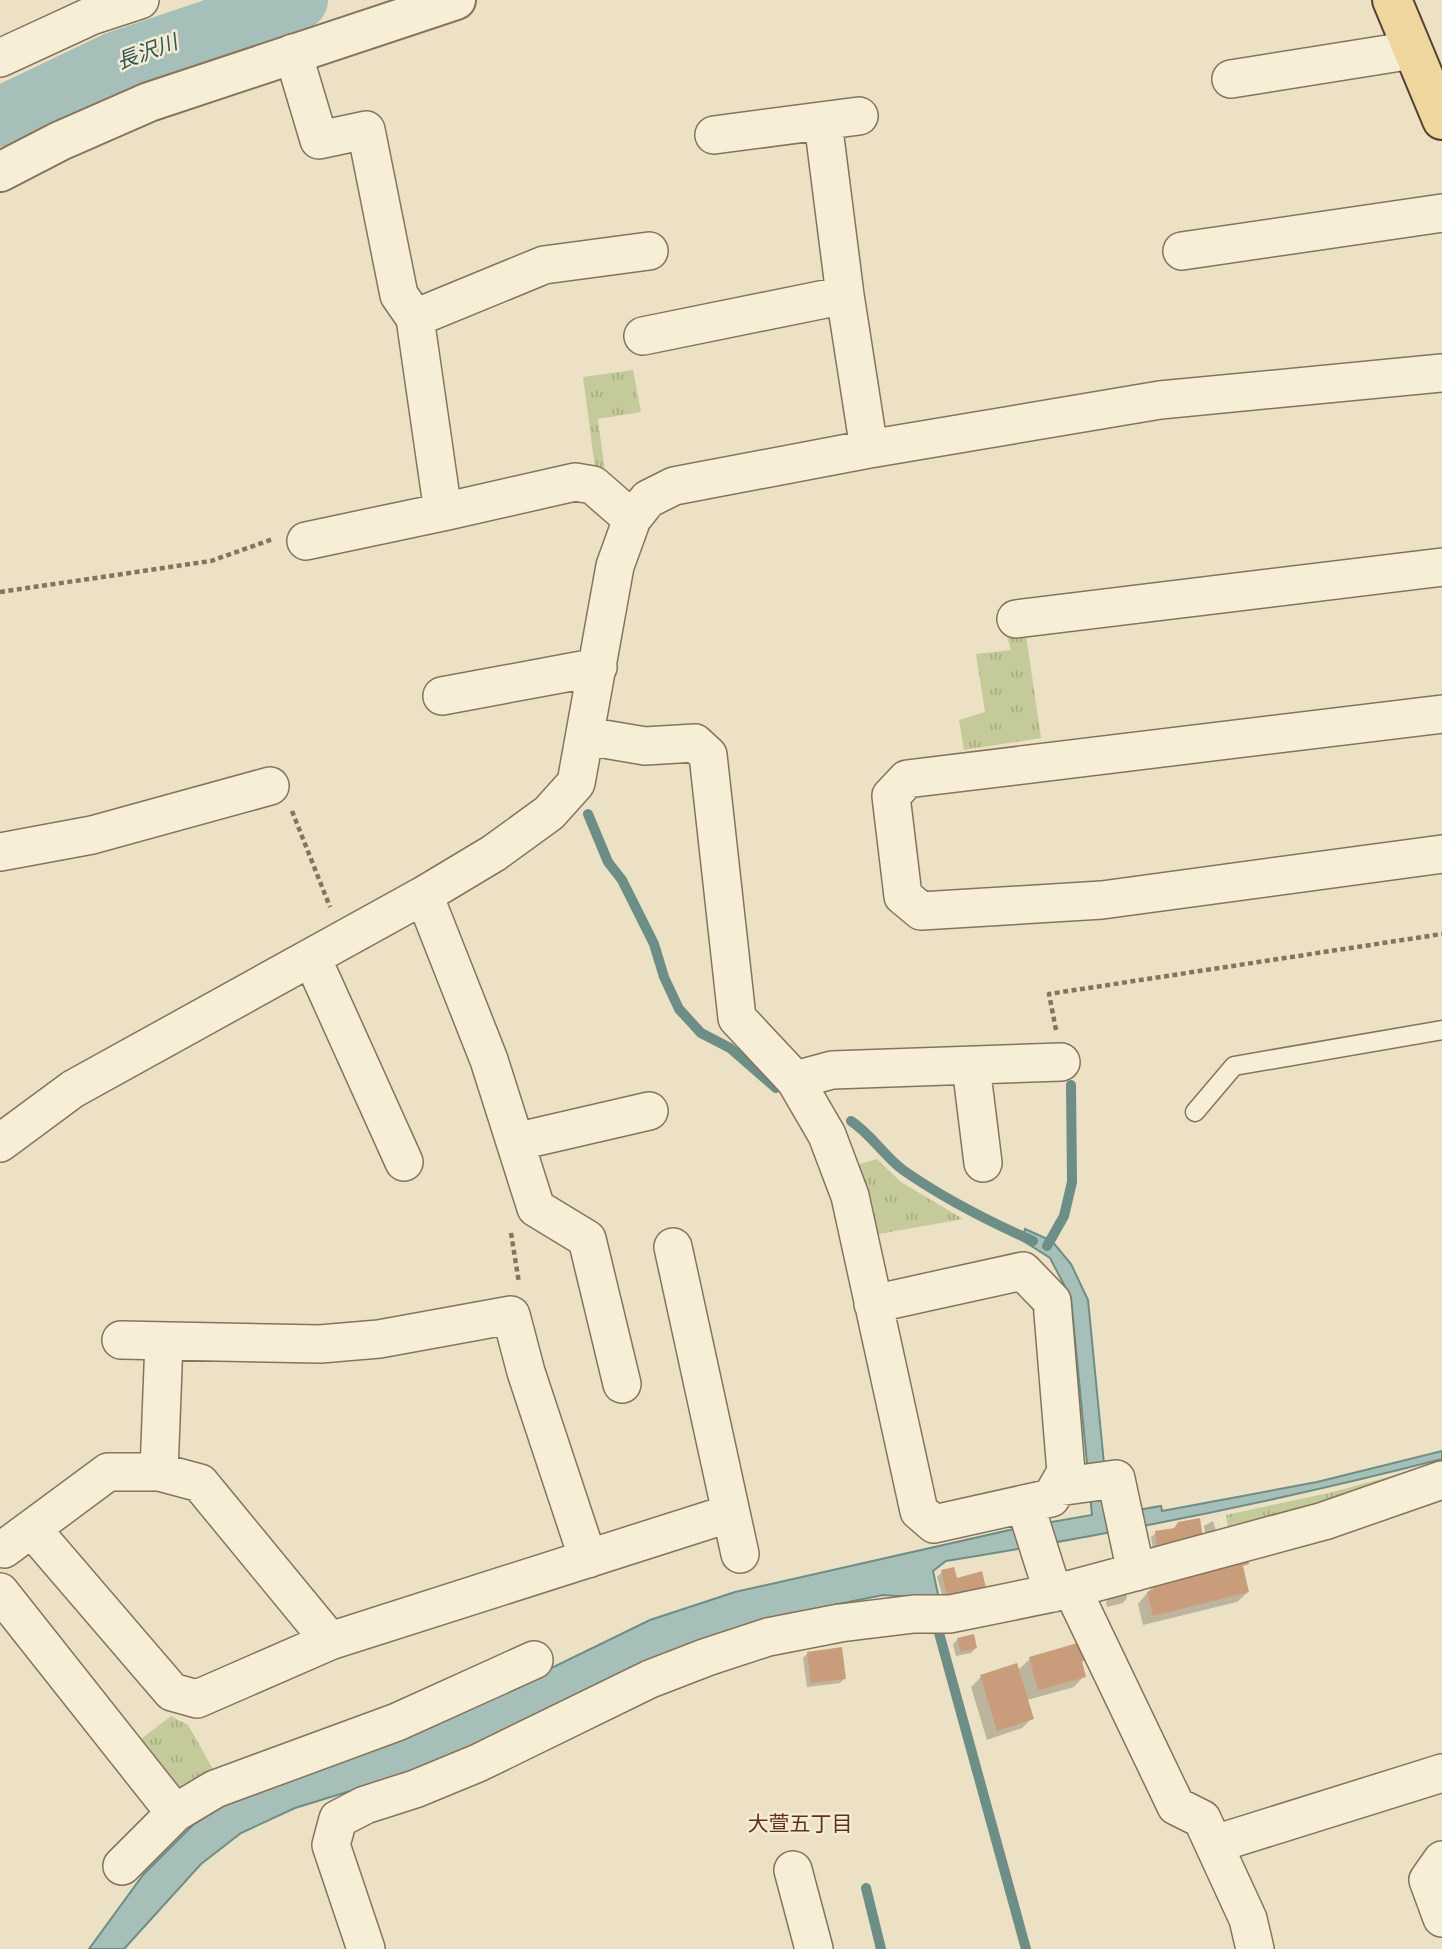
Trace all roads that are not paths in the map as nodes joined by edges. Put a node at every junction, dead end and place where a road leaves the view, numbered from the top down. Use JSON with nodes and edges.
{"nodes":[{"id":1,"x":139,"y":0,"type":"edge"},
{"id":2,"x":456,"y":0,"type":"edge"},
{"id":3,"x":1392,"y":0,"type":"edge"},
{"id":4,"x":1413,"y":50,"type":"junction"},
{"id":5,"x":293,"y":52,"type":"junction"},
{"id":6,"x":0,"y":58,"type":"edge"},
{"id":7,"x":1231,"y":79,"type":"dead end"},
{"id":8,"x":859,"y":116,"type":"dead end"},
{"id":9,"x":1442,"y":120,"type":"edge"},
{"id":10,"x":823,"y":121,"type":"junction"},
{"id":11,"x":714,"y":135,"type":"dead end"},
{"id":12,"x":0,"y":172,"type":"edge"},
{"id":13,"x":1442,"y":213,"type":"edge"},
{"id":14,"x":649,"y":251,"type":"dead end"},
{"id":15,"x":1182,"y":251,"type":"dead end"},
{"id":16,"x":845,"y":295,"type":"junction"},
{"id":17,"x":415,"y":318,"type":"junction"},
{"id":18,"x":643,"y":336,"type":"dead end"},
{"id":19,"x":1442,"y":373,"type":"edge"},
{"id":20,"x":869,"y":449,"type":"junction"},
{"id":21,"x":443,"y":512,"type":"junction"},
{"id":22,"x":632,"y":519,"type":"junction"},
{"id":23,"x":306,"y":541,"type":"road end"},
{"id":24,"x":1442,"y":567,"type":"edge"},
{"id":25,"x":1016,"y":619,"type":"dead end"},
{"id":26,"x":598,"y":667,"type":"junction"},
{"id":27,"x":442,"y":696,"type":"dead end"},
{"id":28,"x":1442,"y":714,"type":"edge"},
{"id":29,"x":586,"y":736,"type":"junction"},
{"id":30,"x":270,"y":786,"type":"road end"},
{"id":31,"x":0,"y":852,"type":"edge"},
{"id":32,"x":1442,"y":855,"type":"edge"},
{"id":33,"x":424,"y":895,"type":"junction"},
{"id":34,"x":328,"y":949,"type":"junction"},
{"id":35,"x":1442,"y":1030,"type":"edge"},
{"id":36,"x":1061,"y":1062,"type":"road end"},
{"id":37,"x":971,"y":1066,"type":"junction"},
{"id":38,"x":796,"y":1080,"type":"junction"},
{"id":39,"x":649,"y":1111,"type":"dead end"},
{"id":40,"x":1195,"y":1112,"type":"dead end"},
{"id":41,"x":515,"y":1142,"type":"junction"},
{"id":42,"x":0,"y":1143,"type":"edge"},
{"id":43,"x":404,"y":1162,"type":"dead end"},
{"id":44,"x":983,"y":1163,"type":"dead end"},
{"id":45,"x":673,"y":1247,"type":"dead end"},
{"id":46,"x":873,"y":1304,"type":"junction"},
{"id":47,"x":121,"y":1340,"type":"dead end"},
{"id":48,"x":164,"y":1341,"type":"junction"},
{"id":49,"x":622,"y":1384,"type":"dead end"},
{"id":50,"x":159,"y":1472,"type":"junction"},
{"id":51,"x":1442,"y":1480,"type":"edge"},
{"id":52,"x":1101,"y":1498,"type":"junction"},
{"id":53,"x":731,"y":1513,"type":"junction"},
{"id":54,"x":1032,"y":1526,"type":"junction"},
{"id":55,"x":32,"y":1529,"type":"junction"},
{"id":56,"x":0,"y":1548,"type":"edge"},
{"id":57,"x":740,"y":1554,"type":"dead end"},
{"id":58,"x":588,"y":1559,"type":"junction"},
{"id":59,"x":1136,"y":1572,"type":"junction"},
{"id":60,"x":1063,"y":1591,"type":"junction"},
{"id":61,"x":0,"y":1592,"type":"edge"},
{"id":62,"x":330,"y":1641,"type":"junction"},
{"id":63,"x":534,"y":1660,"type":"dead end"},
{"id":64,"x":1442,"y":1773,"type":"edge"},
{"id":65,"x":175,"y":1813,"type":"junction"},
{"id":66,"x":1215,"y":1844,"type":"junction"},
{"id":67,"x":1442,"y":1860,"type":"edge"},
{"id":68,"x":122,"y":1866,"type":"dead end"},
{"id":69,"x":793,"y":1870,"type":"dead end"},
{"id":70,"x":1442,"y":1918,"type":"edge"},
{"id":71,"x":807,"y":1947,"type":"edge"},
{"id":72,"x":366,"y":1949,"type":"edge"},
{"id":73,"x":1255,"y":1949,"type":"edge"}],
"edges":[{"from":1,"to":6,"type":"street"},
{"from":2,"to":5,"type":"street"},
{"from":3,"to":4,"type":"main road"},
{"from":4,"to":7,"type":"street"},
{"from":4,"to":9,"type":"main road"},
{"from":5,"to":12,"type":"street"},
{"from":5,"to":17,"type":"street"},
{"from":8,"to":10,"type":"street"},
{"from":10,"to":11,"type":"street"},
{"from":10,"to":16,"type":"street"},
{"from":13,"to":15,"type":"street"},
{"from":14,"to":17,"type":"street"},
{"from":16,"to":18,"type":"street"},
{"from":16,"to":20,"type":"street"},
{"from":17,"to":21,"type":"street"},
{"from":19,"to":20,"type":"street"},
{"from":20,"to":22,"type":"street"},
{"from":21,"to":22,"type":"street"},
{"from":21,"to":23,"type":"street"},
{"from":22,"to":26,"type":"street"},
{"from":24,"to":25,"type":"street"},
{"from":26,"to":27,"type":"street"},
{"from":26,"to":29,"type":"street"},
{"from":28,"to":32,"type":"street"},
{"from":29,"to":33,"type":"street"},
{"from":29,"to":38,"type":"street"},
{"from":30,"to":31,"type":"street"},
{"from":33,"to":34,"type":"street"},
{"from":33,"to":41,"type":"street"},
{"from":34,"to":42,"type":"street"},
{"from":34,"to":43,"type":"street"},
{"from":35,"to":40,"type":"lane"},
{"from":36,"to":37,"type":"street"},
{"from":37,"to":38,"type":"street"},
{"from":37,"to":44,"type":"street"},
{"from":38,"to":46,"type":"street"},
{"from":39,"to":41,"type":"street"},
{"from":41,"to":49,"type":"street"},
{"from":45,"to":53,"type":"street"},
{"from":46,"to":52,"type":"street"},
{"from":46,"to":54,"type":"street"},
{"from":47,"to":48,"type":"street"},
{"from":48,"to":50,"type":"street"},
{"from":48,"to":58,"type":"street"},
{"from":50,"to":55,"type":"street"},
{"from":50,"to":62,"type":"street"},
{"from":51,"to":59,"type":"street"},
{"from":52,"to":54,"type":"street"},
{"from":52,"to":59,"type":"street"},
{"from":53,"to":57,"type":"street"},
{"from":53,"to":58,"type":"street"},
{"from":54,"to":60,"type":"street"},
{"from":55,"to":56,"type":"street"},
{"from":55,"to":62,"type":"street"},
{"from":58,"to":62,"type":"street"},
{"from":59,"to":60,"type":"street"},
{"from":60,"to":66,"type":"street"},
{"from":60,"to":72,"type":"street"},
{"from":61,"to":65,"type":"street"},
{"from":63,"to":65,"type":"street"},
{"from":64,"to":66,"type":"street"},
{"from":65,"to":68,"type":"street"},
{"from":66,"to":73,"type":"street"},
{"from":67,"to":70,"type":"street"},
{"from":69,"to":71,"type":"street"}]}
